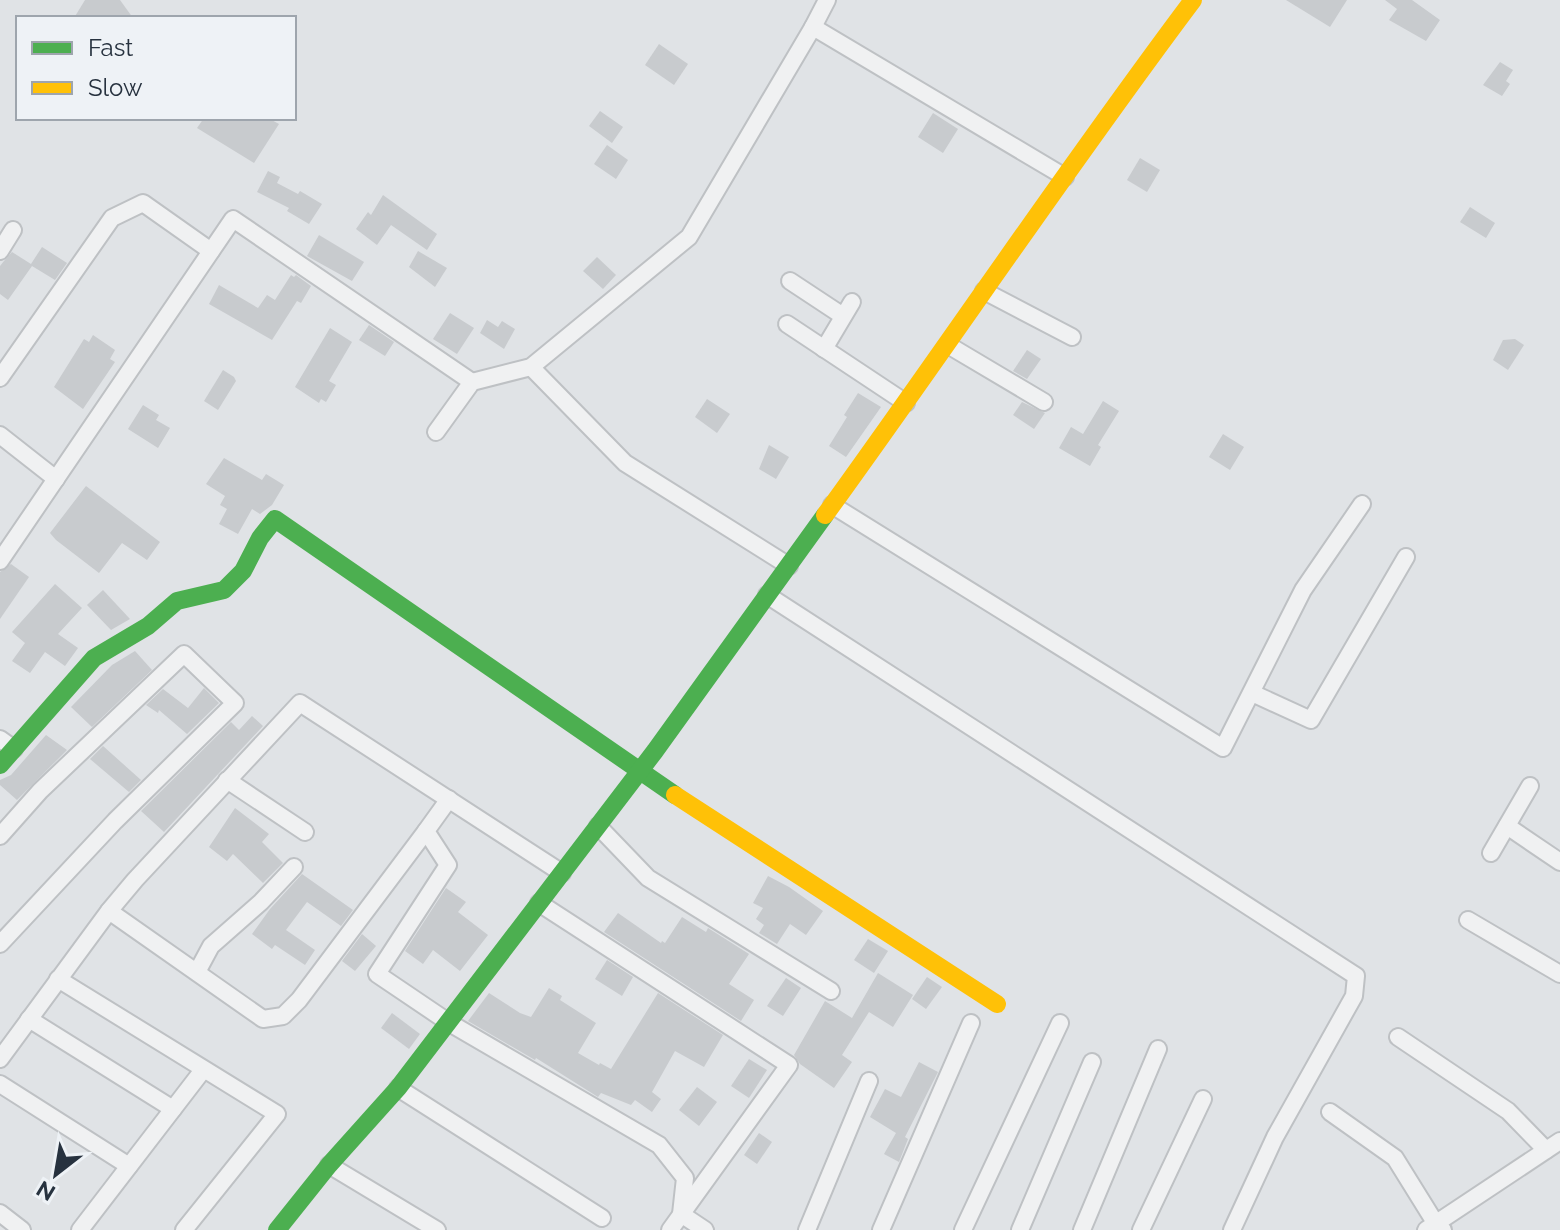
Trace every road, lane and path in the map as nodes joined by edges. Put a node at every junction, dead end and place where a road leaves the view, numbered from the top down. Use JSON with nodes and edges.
{"nodes":[{"id":1,"x":827,"y":0,"type":"edge"},
{"id":2,"x":1193,"y":0,"type":"edge"},
{"id":3,"x":813,"y":27,"type":"junction"},
{"id":4,"x":1065,"y":177,"type":"junction"},
{"id":5,"x":13,"y":230,"type":"dead end"},
{"id":6,"x":0,"y":251,"type":"edge"},
{"id":7,"x":211,"y":251,"type":"junction"},
{"id":8,"x":790,"y":281,"type":"dead end"},
{"id":9,"x":984,"y":291,"type":"junction"},
{"id":10,"x":787,"y":324,"type":"dead end"},
{"id":11,"x":1072,"y":337,"type":"dead end"},
{"id":12,"x":948,"y":345,"type":"junction"},
{"id":13,"x":824,"y":349,"type":"junction"},
{"id":14,"x":531,"y":367,"type":"junction"},
{"id":15,"x":0,"y":378,"type":"edge"},
{"id":16,"x":472,"y":382,"type":"junction"},
{"id":17,"x":1044,"y":402,"type":"dead end"},
{"id":18,"x":906,"y":403,"type":"junction"},
{"id":19,"x":436,"y":432,"type":"dead end"},
{"id":20,"x":0,"y":435,"type":"edge"},
{"id":21,"x":56,"y":479,"type":"junction"},
{"id":22,"x":1362,"y":504,"type":"dead end"},
{"id":23,"x":832,"y":505,"type":"junction"},
{"id":24,"x":1406,"y":557,"type":"dead end"},
{"id":25,"x":0,"y":561,"type":"edge"},
{"id":26,"x":789,"y":566,"type":"junction"},
{"id":27,"x":767,"y":595,"type":"junction"},
{"id":28,"x":1252,"y":693,"type":"junction"},
{"id":29,"x":7,"y":744,"type":"edge"},
{"id":30,"x":0,"y":765,"type":"edge"},
{"id":31,"x":639,"y":772,"type":"junction"},
{"id":32,"x":227,"y":780,"type":"junction"},
{"id":33,"x":1530,"y":786,"type":"dead end"},
{"id":34,"x":449,"y":799,"type":"junction"},
{"id":35,"x":598,"y":826,"type":"junction"},
{"id":36,"x":1507,"y":826,"type":"junction"},
{"id":37,"x":426,"y":831,"type":"junction"},
{"id":38,"x":305,"y":832,"type":"dead end"},
{"id":39,"x":0,"y":836,"type":"edge"},
{"id":40,"x":1491,"y":853,"type":"dead end"},
{"id":41,"x":1560,"y":862,"type":"edge"},
{"id":42,"x":294,"y":867,"type":"dead end"},
{"id":43,"x":562,"y":873,"type":"junction"},
{"id":44,"x":539,"y":903,"type":"junction"},
{"id":45,"x":109,"y":911,"type":"junction"},
{"id":46,"x":1468,"y":920,"type":"dead end"},
{"id":47,"x":0,"y":944,"type":"edge"},
{"id":48,"x":197,"y":972,"type":"junction"},
{"id":49,"x":1560,"y":974,"type":"edge"},
{"id":50,"x":58,"y":979,"type":"junction"},
{"id":51,"x":831,"y":991,"type":"dead end"},
{"id":52,"x":997,"y":1004,"type":"dead end"},
{"id":53,"x":29,"y":1019,"type":"junction"},
{"id":54,"x":448,"y":1022,"type":"junction"},
{"id":55,"x":971,"y":1023,"type":"dead end"},
{"id":56,"x":1060,"y":1023,"type":"dead end"},
{"id":57,"x":1398,"y":1037,"type":"dead end"},
{"id":58,"x":1158,"y":1049,"type":"dead end"},
{"id":59,"x":0,"y":1059,"type":"edge"},
{"id":60,"x":1092,"y":1062,"type":"dead end"},
{"id":61,"x":203,"y":1070,"type":"junction"},
{"id":62,"x":869,"y":1081,"type":"dead end"},
{"id":63,"x":0,"y":1084,"type":"edge"},
{"id":64,"x":398,"y":1088,"type":"junction"},
{"id":65,"x":1203,"y":1099,"type":"dead end"},
{"id":66,"x":173,"y":1109,"type":"junction"},
{"id":67,"x":1330,"y":1112,"type":"dead end"},
{"id":68,"x":1553,"y":1146,"type":"edge"},
{"id":69,"x":329,"y":1165,"type":"junction"},
{"id":70,"x":129,"y":1166,"type":"junction"},
{"id":71,"x":0,"y":1213,"type":"edge"},
{"id":72,"x":681,"y":1214,"type":"junction"},
{"id":73,"x":602,"y":1218,"type":"dead end"},
{"id":74,"x":1435,"y":1228,"type":"edge"},
{"id":75,"x":22,"y":1230,"type":"edge"},
{"id":76,"x":80,"y":1230,"type":"edge"},
{"id":77,"x":184,"y":1230,"type":"edge"},
{"id":78,"x":277,"y":1230,"type":"edge"},
{"id":79,"x":437,"y":1230,"type":"edge"},
{"id":80,"x":670,"y":1230,"type":"edge"},
{"id":81,"x":705,"y":1230,"type":"edge"},
{"id":82,"x":807,"y":1230,"type":"edge"},
{"id":83,"x":881,"y":1230,"type":"edge"},
{"id":84,"x":963,"y":1230,"type":"edge"},
{"id":85,"x":1020,"y":1230,"type":"edge"},
{"id":86,"x":1082,"y":1230,"type":"edge"},
{"id":87,"x":1141,"y":1230,"type":"edge"},
{"id":88,"x":1232,"y":1230,"type":"edge"}],
"edges":[{"from":1,"to":3,"type":"street"},
{"from":2,"to":4,"type":"street"},
{"from":3,"to":4,"type":"street"},
{"from":3,"to":14,"type":"street"},
{"from":4,"to":9,"type":"street"},
{"from":5,"to":6,"type":"street"},
{"from":7,"to":15,"type":"street"},
{"from":7,"to":16,"type":"street"},
{"from":7,"to":21,"type":"street"},
{"from":8,"to":13,"type":"street"},
{"from":9,"to":11,"type":"street"},
{"from":9,"to":12,"type":"street"},
{"from":10,"to":13,"type":"street"},
{"from":12,"to":17,"type":"street"},
{"from":12,"to":18,"type":"street"},
{"from":13,"to":18,"type":"street"},
{"from":14,"to":16,"type":"street"},
{"from":14,"to":26,"type":"street"},
{"from":16,"to":19,"type":"street"},
{"from":18,"to":23,"type":"street"},
{"from":20,"to":21,"type":"street"},
{"from":21,"to":25,"type":"street"},
{"from":22,"to":28,"type":"street"},
{"from":23,"to":26,"type":"street"},
{"from":23,"to":28,"type":"street"},
{"from":24,"to":28,"type":"street"},
{"from":26,"to":27,"type":"street"},
{"from":27,"to":31,"type":"street"},
{"from":27,"to":88,"type":"street"},
{"from":29,"to":30,"type":"street"},
{"from":29,"to":31,"type":"street"},
{"from":31,"to":35,"type":"street"},
{"from":31,"to":52,"type":"street"},
{"from":32,"to":34,"type":"street"},
{"from":32,"to":38,"type":"street"},
{"from":32,"to":45,"type":"street"},
{"from":33,"to":36,"type":"street"},
{"from":34,"to":37,"type":"street"},
{"from":34,"to":43,"type":"street"},
{"from":35,"to":43,"type":"street"},
{"from":35,"to":51,"type":"street"},
{"from":36,"to":40,"type":"street"},
{"from":36,"to":41,"type":"street"},
{"from":37,"to":48,"type":"street"},
{"from":37,"to":54,"type":"street"},
{"from":39,"to":47,"type":"street"},
{"from":42,"to":48,"type":"street"},
{"from":43,"to":44,"type":"street"},
{"from":44,"to":54,"type":"street"},
{"from":44,"to":72,"type":"street"},
{"from":45,"to":48,"type":"street"},
{"from":45,"to":50,"type":"street"},
{"from":46,"to":49,"type":"street"},
{"from":50,"to":53,"type":"street"},
{"from":50,"to":61,"type":"street"},
{"from":53,"to":59,"type":"street"},
{"from":53,"to":66,"type":"street"},
{"from":54,"to":64,"type":"street"},
{"from":54,"to":72,"type":"street"},
{"from":55,"to":83,"type":"street"},
{"from":56,"to":84,"type":"street"},
{"from":57,"to":68,"type":"street"},
{"from":58,"to":86,"type":"street"},
{"from":60,"to":85,"type":"street"},
{"from":61,"to":66,"type":"street"},
{"from":61,"to":77,"type":"street"},
{"from":62,"to":82,"type":"street"},
{"from":63,"to":70,"type":"street"},
{"from":64,"to":69,"type":"street"},
{"from":64,"to":73,"type":"street"},
{"from":65,"to":87,"type":"street"},
{"from":66,"to":70,"type":"street"},
{"from":67,"to":74,"type":"street"},
{"from":68,"to":74,"type":"street"},
{"from":69,"to":78,"type":"street"},
{"from":69,"to":79,"type":"street"},
{"from":70,"to":76,"type":"street"},
{"from":71,"to":75,"type":"street"},
{"from":72,"to":80,"type":"street"},
{"from":72,"to":81,"type":"street"}]}
